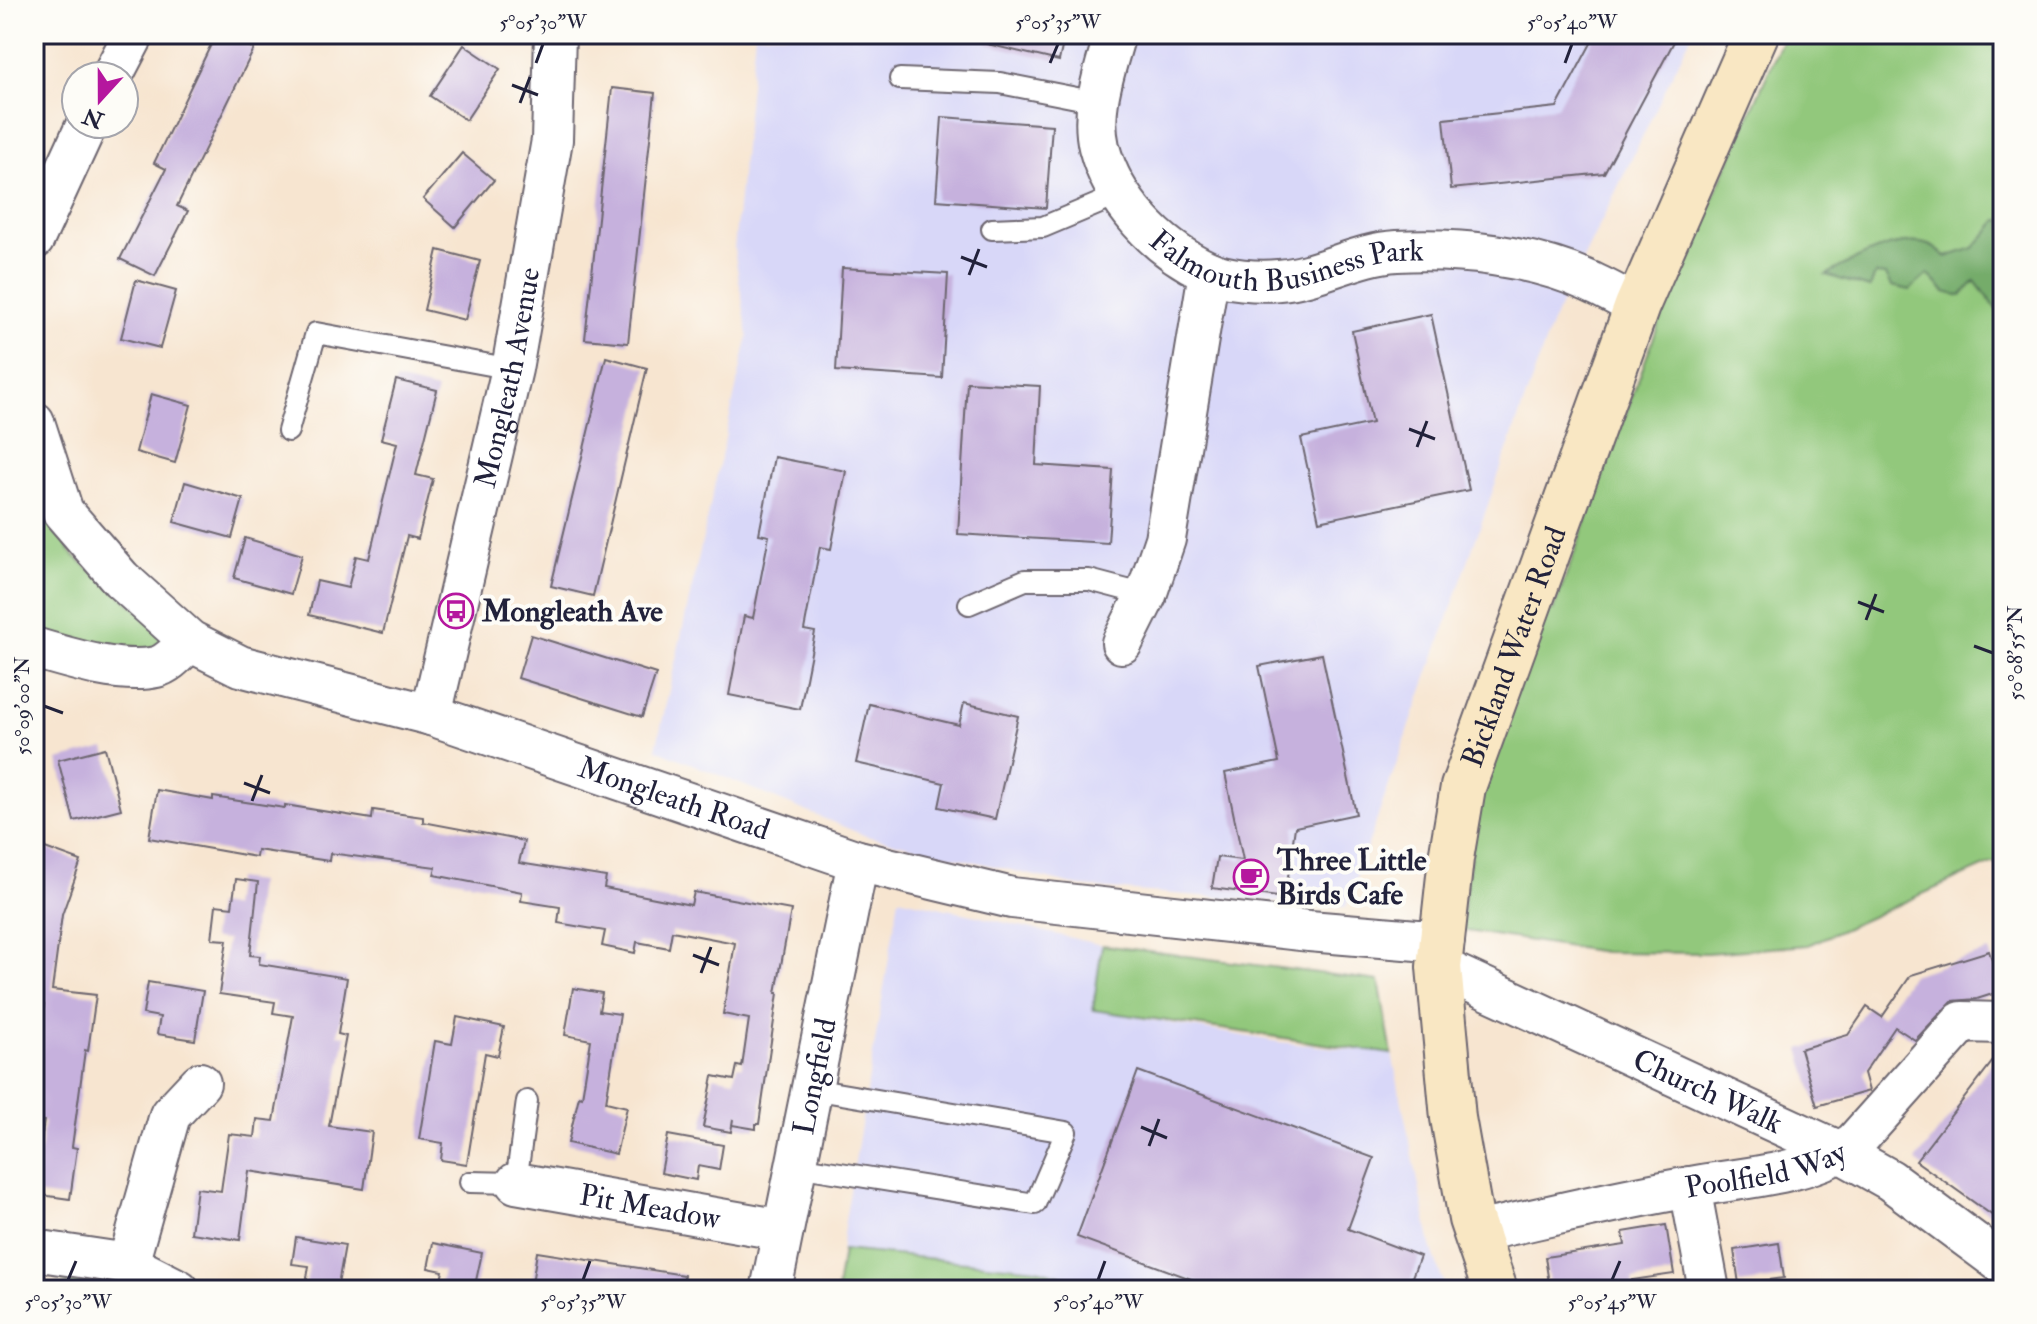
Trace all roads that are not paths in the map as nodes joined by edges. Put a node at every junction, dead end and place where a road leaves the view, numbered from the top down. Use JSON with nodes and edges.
{"nodes":[{"id":1,"x":134,"y":34,"type":"edge"},
{"id":2,"x":555,"y":34,"type":"edge"},
{"id":3,"x":1115,"y":34,"type":"edge"},
{"id":4,"x":1756,"y":34,"type":"edge"},
{"id":5,"x":120,"y":60,"type":"edge"},
{"id":6,"x":900,"y":79,"type":"dead end"},
{"id":7,"x":1097,"y":102,"type":"junction"},
{"id":8,"x":80,"y":140,"type":"edge"},
{"id":9,"x":1119,"y":195,"type":"junction"},
{"id":10,"x":992,"y":229,"type":"dead end"},
{"id":11,"x":34,"y":239,"type":"edge"},
{"id":12,"x":1209,"y":272,"type":"junction"},
{"id":13,"x":1637,"y":306,"type":"junction"},
{"id":14,"x":512,"y":369,"type":"junction"},
{"id":15,"x":34,"y":422,"type":"edge"},
{"id":16,"x":288,"y":431,"type":"dead end"},
{"id":17,"x":1146,"y":595,"type":"junction"},
{"id":18,"x":969,"y":604,"type":"dead end"},
{"id":19,"x":190,"y":641,"type":"junction"},
{"id":20,"x":1122,"y":643,"type":"dead end"},
{"id":21,"x":34,"y":648,"type":"edge"},
{"id":22,"x":431,"y":715,"type":"junction"},
{"id":23,"x":858,"y":861,"type":"junction"},
{"id":24,"x":1442,"y":954,"type":"junction"},
{"id":25,"x":2003,"y":1023,"type":"edge"},
{"id":26,"x":200,"y":1083,"type":"dead end"},
{"id":27,"x":812,"y":1089,"type":"junction"},
{"id":28,"x":527,"y":1101,"type":"dead end"},
{"id":29,"x":1840,"y":1152,"type":"junction"},
{"id":30,"x":796,"y":1166,"type":"junction"},
{"id":31,"x":470,"y":1182,"type":"dead end"},
{"id":32,"x":516,"y":1183,"type":"junction"},
{"id":33,"x":1690,"y":1187,"type":"junction"},
{"id":34,"x":783,"y":1230,"type":"junction"},
{"id":35,"x":1476,"y":1232,"type":"junction"},
{"id":36,"x":34,"y":1250,"type":"edge"},
{"id":37,"x":128,"y":1264,"type":"junction"},
{"id":38,"x":2003,"y":1264,"type":"edge"},
{"id":39,"x":179,"y":1290,"type":"edge"},
{"id":40,"x":771,"y":1290,"type":"edge"},
{"id":41,"x":1495,"y":1290,"type":"edge"},
{"id":42,"x":1709,"y":1290,"type":"edge"}],
"edges":[{"from":1,"to":5,"type":"street"},
{"from":2,"to":14,"type":"street","name":"Mongleath Avenue"},
{"from":3,"to":7,"type":"street","name":"Falmouth Business Park"},
{"from":4,"to":13,"type":"street","name":"Bickland Water Road"},
{"from":6,"to":7,"type":"lane"},
{"from":7,"to":9,"type":"street","name":"Falmouth Business Park"},
{"from":8,"to":11,"type":"street"},
{"from":9,"to":10,"type":"lane"},
{"from":9,"to":12,"type":"street","name":"Falmouth Business Park"},
{"from":12,"to":13,"type":"street","name":"Falmouth Business Park"},
{"from":12,"to":17,"type":"street"},
{"from":13,"to":24,"type":"street","name":"Bickland Water Road"},
{"from":14,"to":16,"type":"lane"},
{"from":14,"to":22,"type":"street","name":"Mongleath Avenue"},
{"from":15,"to":19,"type":"street","name":"Mongleath Road"},
{"from":17,"to":18,"type":"lane"},
{"from":17,"to":20,"type":"street"},
{"from":19,"to":21,"type":"street"},
{"from":19,"to":22,"type":"street","name":"Mongleath Road"},
{"from":22,"to":23,"type":"street","name":"Mongleath Road"},
{"from":23,"to":24,"type":"street","name":"Mongleath Road"},
{"from":23,"to":27,"type":"street","name":"Longfield"},
{"from":24,"to":29,"type":"street","name":"Church Walk"},
{"from":24,"to":35,"type":"street","name":"Bickland Water Road"},
{"from":25,"to":29,"type":"street","name":"Poolfield Way"},
{"from":26,"to":37,"type":"street"},
{"from":27,"to":30,"type":"street","name":"Longfield"},
{"from":27,"to":30,"type":"lane"},
{"from":28,"to":32,"type":"lane"},
{"from":29,"to":33,"type":"street","name":"Poolfield Way"},
{"from":29,"to":38,"type":"street","name":"Church Walk"},
{"from":30,"to":34,"type":"street","name":"Longfield"},
{"from":31,"to":32,"type":"lane","name":"Pit Meadow"},
{"from":32,"to":34,"type":"street","name":"Pit Meadow"},
{"from":33,"to":35,"type":"street","name":"Poolfield Way"},
{"from":33,"to":42,"type":"street"},
{"from":34,"to":40,"type":"street","name":"Longfield"},
{"from":35,"to":41,"type":"street","name":"Bickland Water Road"},
{"from":36,"to":37,"type":"street"},
{"from":37,"to":39,"type":"street"}]}
